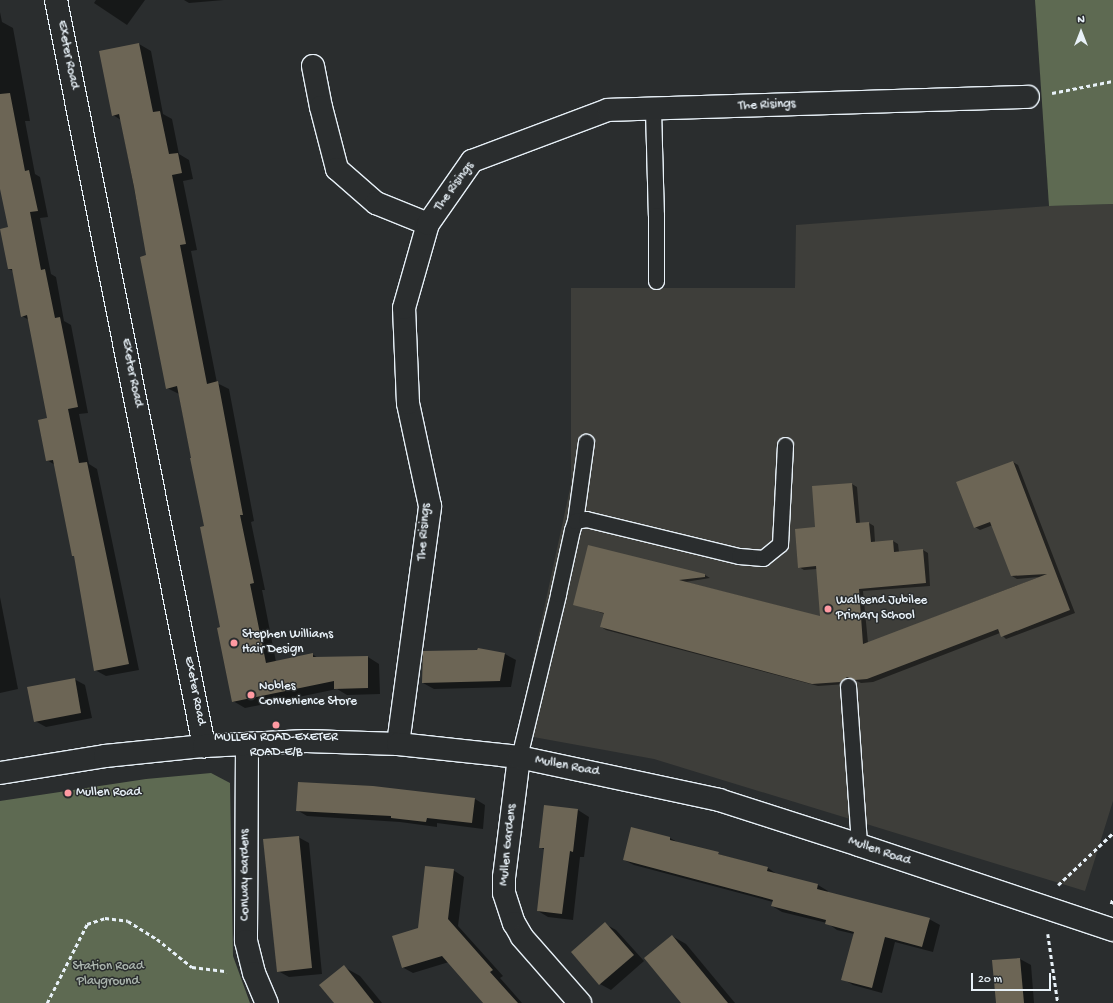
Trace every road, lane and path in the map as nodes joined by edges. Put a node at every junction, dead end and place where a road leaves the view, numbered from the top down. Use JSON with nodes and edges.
{"nodes":[{"id":1,"x":56,"y":0,"type":"edge"},
{"id":2,"x":313,"y":66,"type":"dead end"},
{"id":3,"x":1113,"y":81,"type":"edge"},
{"id":4,"x":1028,"y":97,"type":"joint"},
{"id":5,"x":653,"y":110,"type":"junction"},
{"id":6,"x":428,"y":224,"type":"junction"},
{"id":7,"x":656,"y":281,"type":"dead end"},
{"id":8,"x":586,"y":442,"type":"dead end"},
{"id":9,"x":785,"y":444,"type":"dead end"},
{"id":10,"x":575,"y":521,"type":"junction"},
{"id":11,"x":848,"y":686,"type":"dead end"},
{"id":12,"x":247,"y":744,"type":"junction"},
{"id":13,"x":398,"y":744,"type":"junction"},
{"id":14,"x":204,"y":746,"type":"junction"},
{"id":15,"x":519,"y":757,"type":"junction"},
{"id":16,"x":0,"y":773,"type":"edge"},
{"id":17,"x":859,"y":844,"type":"junction"},
{"id":18,"x":1113,"y":930,"type":"edge"},
{"id":19,"x":254,"y":973,"type":"junction"},
{"id":20,"x":47,"y":1003,"type":"edge"},
{"id":21,"x":267,"y":1003,"type":"edge"},
{"id":22,"x":580,"y":1003,"type":"edge"}],
"edges":[{"from":1,"to":14,"type":"street","name":"Exeter Road"},
{"from":2,"to":6,"type":"street"},
{"from":3,"to":4,"type":"path"},
{"from":4,"to":5,"type":"street","name":"The Risings"},
{"from":5,"to":6,"type":"street","name":"The Risings"},
{"from":5,"to":7,"type":"lane"},
{"from":6,"to":13,"type":"street","name":"The Risings"},
{"from":8,"to":10,"type":"lane"},
{"from":9,"to":10,"type":"lane"},
{"from":10,"to":15,"type":"lane"},
{"from":11,"to":17,"type":"lane"},
{"from":12,"to":13,"type":"street","name":"Mullen Road"},
{"from":12,"to":14,"type":"street","name":"Mullen Road"},
{"from":12,"to":19,"type":"street","name":"Conway Gardens"},
{"from":13,"to":15,"type":"street","name":"Mullen Road"},
{"from":14,"to":16,"type":"street","name":"Mullen Road"},
{"from":15,"to":17,"type":"street","name":"Mullen Road"},
{"from":15,"to":22,"type":"street","name":"Mullen Gardens"},
{"from":17,"to":18,"type":"street","name":"Mullen Road"},
{"from":19,"to":20,"type":"path"},
{"from":19,"to":21,"type":"street","name":"Conway Gardens"}]}
